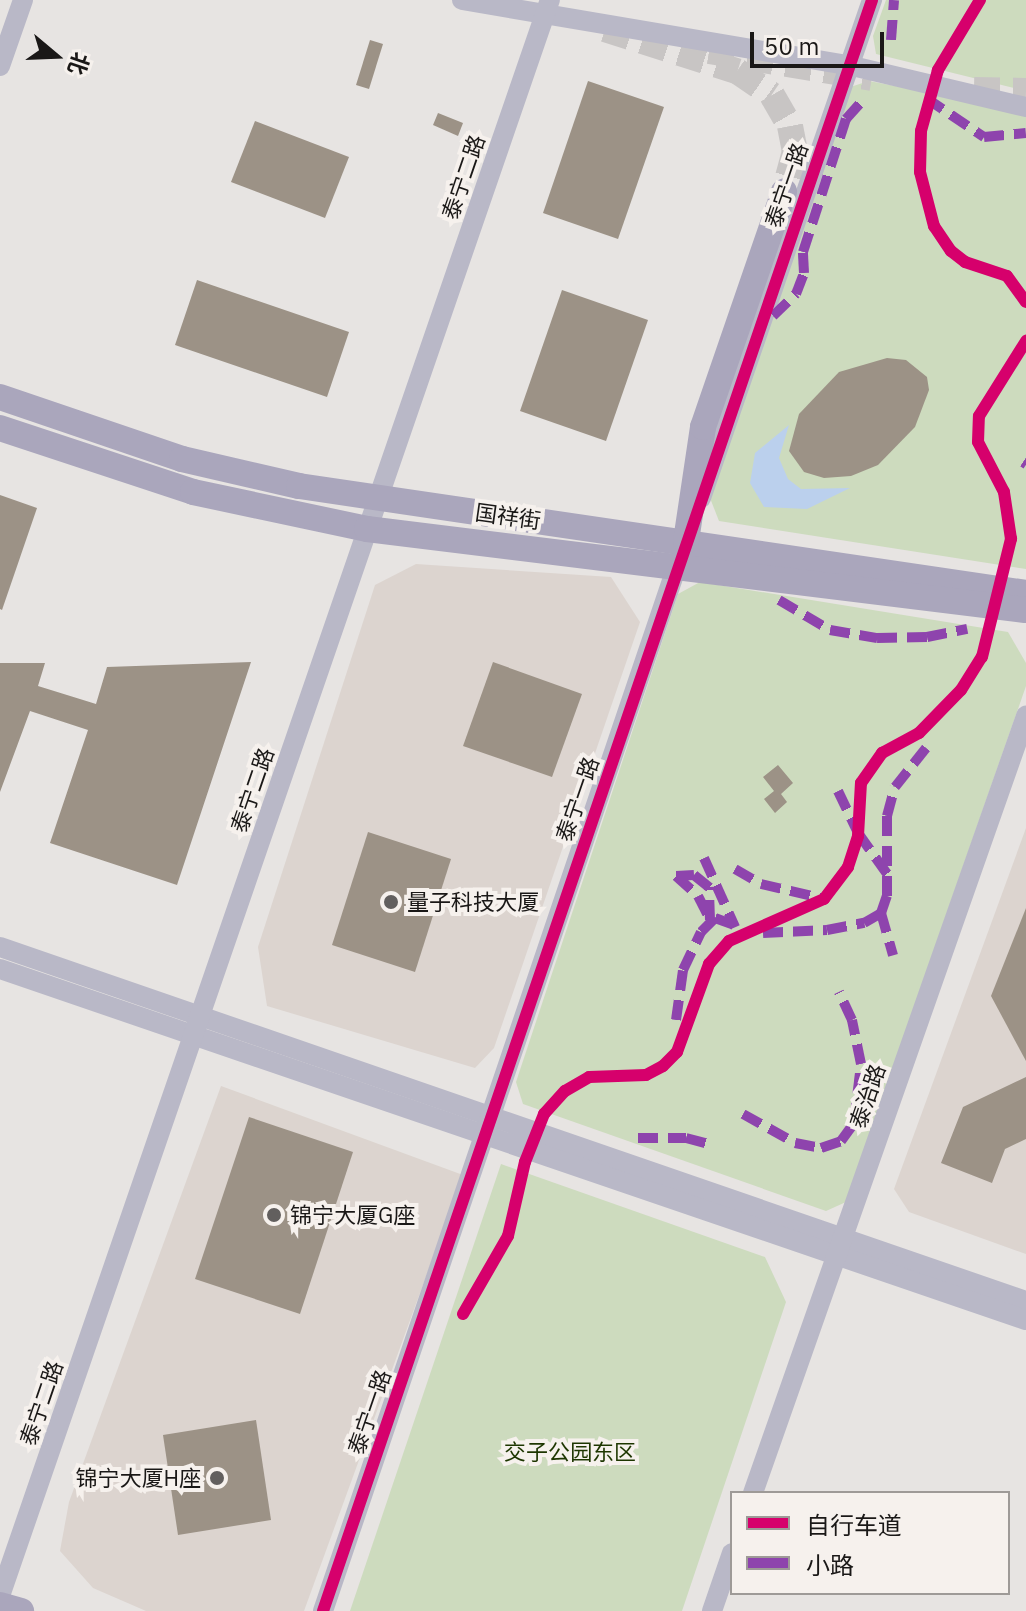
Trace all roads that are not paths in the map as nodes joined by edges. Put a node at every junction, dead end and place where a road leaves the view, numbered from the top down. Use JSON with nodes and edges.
{"nodes":[{"id":1,"x":23,"y":0,"type":"edge"},
{"id":2,"x":462,"y":0,"type":"edge"},
{"id":3,"x":872,"y":0,"type":"edge"},
{"id":4,"x":547,"y":7,"type":"edge"},
{"id":5,"x":848,"y":65,"type":"junction"},
{"id":6,"x":0,"y":66,"type":"edge"},
{"id":7,"x":1026,"y":107,"type":"edge"},
{"id":8,"x":784,"y":192,"type":"tunnel mouth"},
{"id":9,"x":0,"y":397,"type":"edge"},
{"id":10,"x":0,"y":428,"type":"edge"},
{"id":11,"x":377,"y":500,"type":"junction"},
{"id":12,"x":367,"y":529,"type":"junction"},
{"id":13,"x":682,"y":553,"type":"junction"},
{"id":14,"x":1026,"y":593,"type":"edge"},
{"id":15,"x":1026,"y":611,"type":"edge"},
{"id":16,"x":1026,"y":716,"type":"edge"},
{"id":17,"x":0,"y":947,"type":"edge"},
{"id":18,"x":0,"y":969,"type":"edge"},
{"id":19,"x":197,"y":1024,"type":"junction"},
{"id":20,"x":491,"y":1116,"type":"junction"},
{"id":21,"x":484,"y":1137,"type":"junction"},
{"id":22,"x":840,"y":1245,"type":"junction"},
{"id":23,"x":1026,"y":1301,"type":"edge"},
{"id":24,"x":1026,"y":1320,"type":"edge"},
{"id":25,"x":754,"y":1491,"type":"edge"},
{"id":26,"x":730,"y":1559,"type":"edge"},
{"id":27,"x":0,"y":1596,"type":"edge"},
{"id":28,"x":0,"y":1605,"type":"edge"},
{"id":29,"x":21,"y":1611,"type":"edge"},
{"id":30,"x":323,"y":1611,"type":"edge"},
{"id":31,"x":712,"y":1611,"type":"edge"}],
"edges":[{"from":1,"to":6,"type":"street"},
{"from":2,"to":4,"type":"street"},
{"from":3,"to":5,"type":"street","name":"泰宁一路"},
{"from":4,"to":5,"type":"street"},
{"from":4,"to":11,"type":"street","name":"泰宁二路"},
{"from":5,"to":7,"type":"street"},
{"from":5,"to":13,"type":"street","name":"泰宁一路"},
{"from":8,"to":13,"type":"main road"},
{"from":9,"to":11,"type":"main road","name":"国祥街"},
{"from":10,"to":12,"type":"main road","name":"国祥街"},
{"from":11,"to":12,"type":"street","name":"泰宁二路"},
{"from":11,"to":13,"type":"main road","name":"国祥街"},
{"from":12,"to":13,"type":"main road","name":"国祥街"},
{"from":12,"to":19,"type":"street","name":"泰宁二路"},
{"from":13,"to":14,"type":"main road","name":"国祥街"},
{"from":13,"to":15,"type":"main road","name":"国祥街"},
{"from":13,"to":20,"type":"street","name":"泰宁一路"},
{"from":16,"to":22,"type":"street","name":"泰治路"},
{"from":17,"to":19,"type":"street"},
{"from":18,"to":19,"type":"street"},
{"from":19,"to":20,"type":"street"},
{"from":19,"to":21,"type":"street"},
{"from":19,"to":27,"type":"street","name":"泰宁二路"},
{"from":20,"to":21,"type":"street","name":"泰宁一路"},
{"from":20,"to":22,"type":"street"},
{"from":21,"to":22,"type":"street"},
{"from":21,"to":30,"type":"street","name":"泰宁一路"},
{"from":22,"to":23,"type":"street"},
{"from":22,"to":24,"type":"street"},
{"from":22,"to":25,"type":"street","name":"泰治路"},
{"from":26,"to":31,"type":"street"},
{"from":28,"to":29,"type":"main road"}]}
